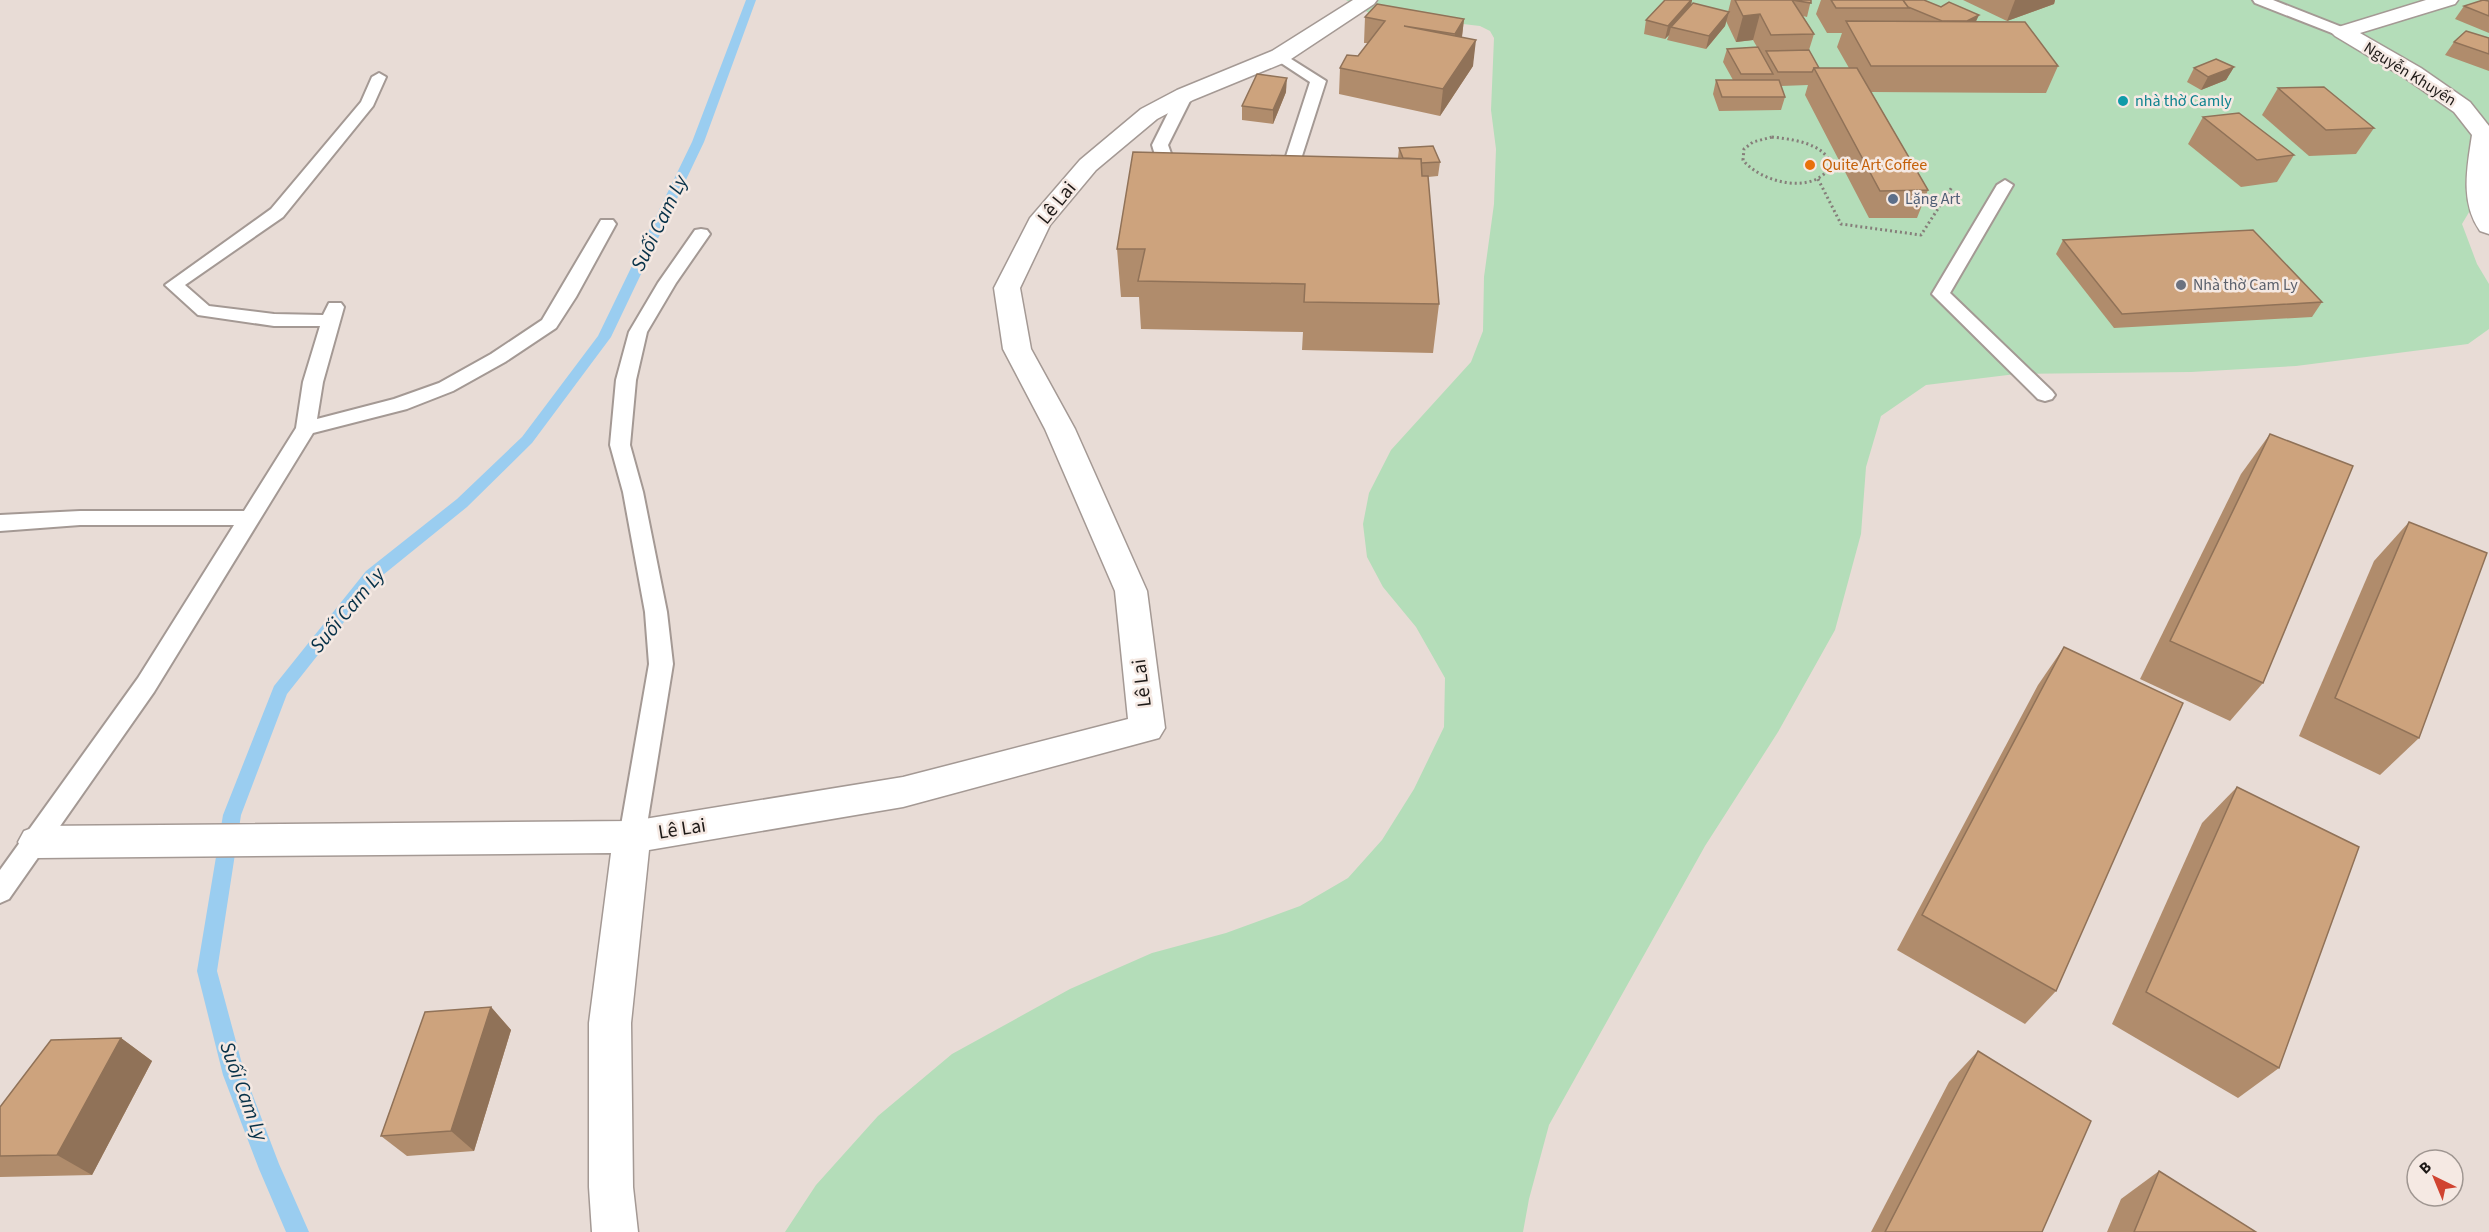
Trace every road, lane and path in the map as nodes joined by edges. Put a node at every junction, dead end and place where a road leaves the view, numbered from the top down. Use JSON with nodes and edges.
{"nodes":[{"id":1,"x":1366,"y":0,"type":"edge"},
{"id":2,"x":2260,"y":0,"type":"edge"},
{"id":3,"x":2448,"y":0,"type":"edge"},
{"id":4,"x":2342,"y":32,"type":"junction"},
{"id":5,"x":1280,"y":56,"type":"junction"},
{"id":6,"x":379,"y":76,"type":"dead end"},
{"id":7,"x":1185,"y":95,"type":"junction"},
{"id":8,"x":1818,"y":180,"type":"junction"},
{"id":9,"x":1192,"y":181,"type":"edge"},
{"id":10,"x":2483,"y":184,"type":"edge"},
{"id":11,"x":2005,"y":185,"type":"dead end"},
{"id":12,"x":1952,"y":187,"type":"dead end"},
{"id":13,"x":1272,"y":189,"type":"edge"},
{"id":14,"x":607,"y":224,"type":"dead end"},
{"id":15,"x":2489,"y":226,"type":"edge"},
{"id":16,"x":701,"y":234,"type":"dead end"},
{"id":17,"x":2045,"y":395,"type":"dead end"},
{"id":18,"x":306,"y":428,"type":"junction"},
{"id":19,"x":249,"y":518,"type":"junction"},
{"id":20,"x":0,"y":523,"type":"edge"},
{"id":21,"x":632,"y":837,"type":"junction"},
{"id":22,"x":37,"y":842,"type":"junction"},
{"id":23,"x":0,"y":891,"type":"edge"},
{"id":24,"x":615,"y":1232,"type":"edge"}],
"edges":[{"from":1,"to":5,"type":"street","name":"Lê Lai"},
{"from":2,"to":4,"type":"lane"},
{"from":3,"to":4,"type":"street","name":"Nguyễn Khuyến"},
{"from":4,"to":10,"type":"street","name":"Nguyễn Khuyến"},
{"from":5,"to":7,"type":"street","name":"Lê Lai"},
{"from":5,"to":13,"type":"lane"},
{"from":6,"to":18,"type":"lane"},
{"from":7,"to":9,"type":"lane"},
{"from":7,"to":21,"type":"street","name":"Lê Lai"},
{"from":8,"to":8,"type":"path"},
{"from":8,"to":12,"type":"path"},
{"from":10,"to":15,"type":"street","name":"Nguyễn Khuyến"},
{"from":11,"to":17,"type":"lane"},
{"from":14,"to":18,"type":"lane"},
{"from":16,"to":21,"type":"lane"},
{"from":18,"to":19,"type":"lane"},
{"from":19,"to":20,"type":"lane"},
{"from":19,"to":22,"type":"lane"},
{"from":21,"to":22,"type":"street"},
{"from":21,"to":24,"type":"street","name":"Lê Lai"},
{"from":22,"to":23,"type":"lane"}]}
